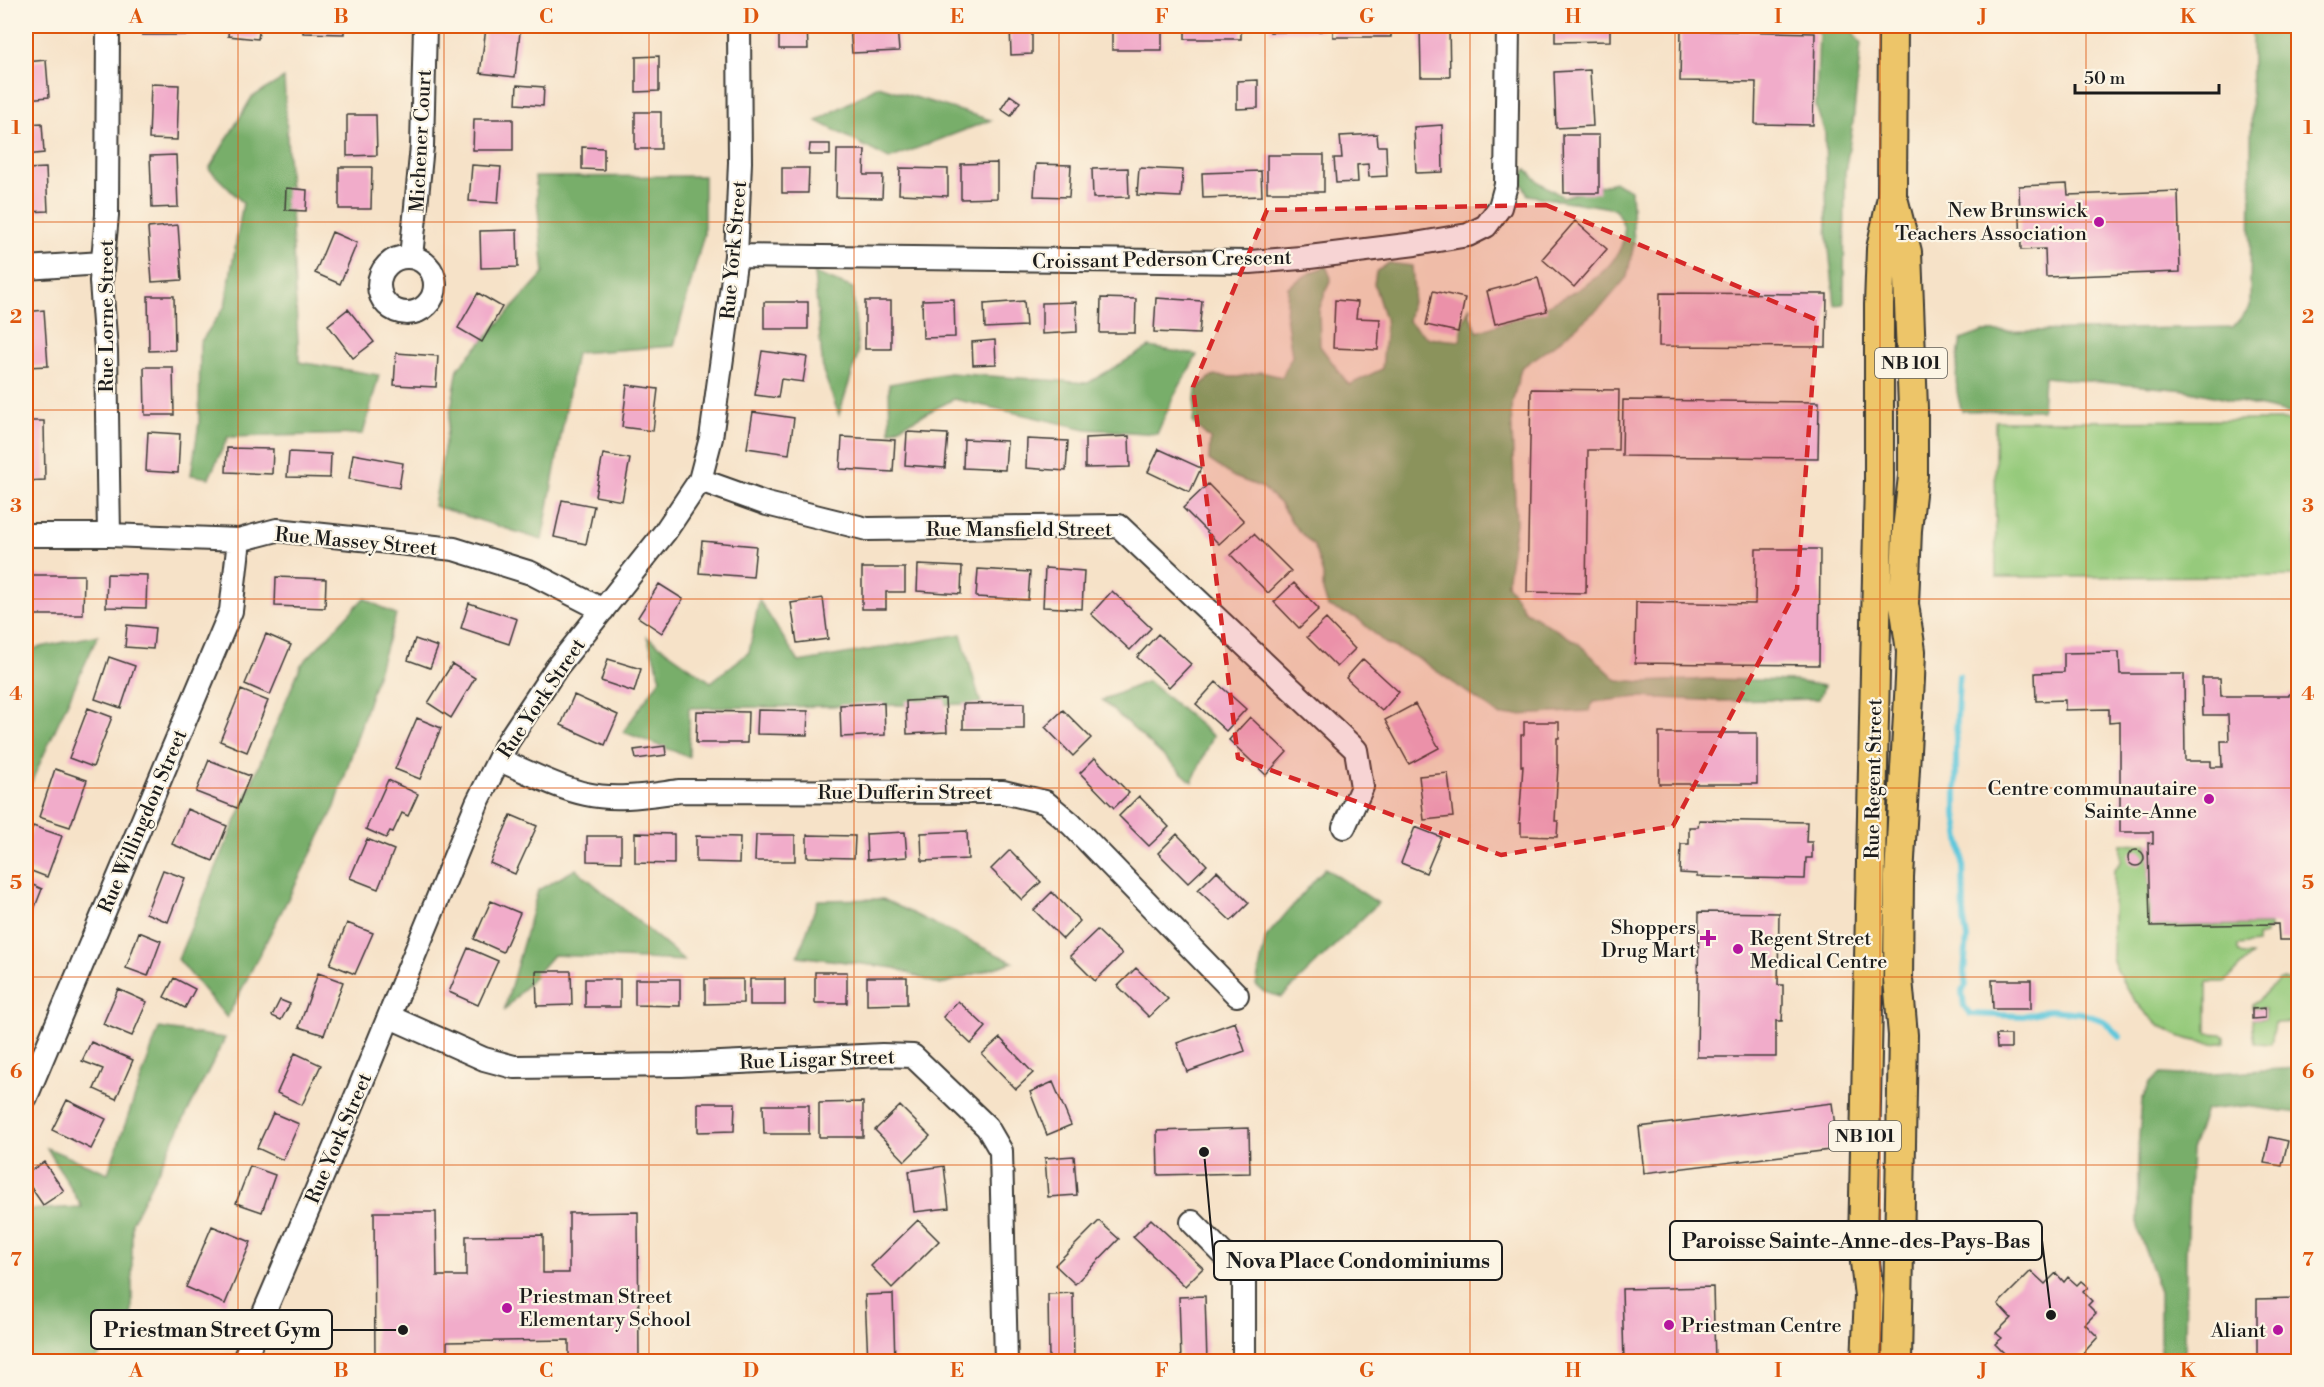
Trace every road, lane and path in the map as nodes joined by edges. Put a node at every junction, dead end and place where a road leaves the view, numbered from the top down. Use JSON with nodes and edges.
{"nodes":[{"id":1,"x":108,"y":26,"type":"edge"},
{"id":2,"x":425,"y":26,"type":"edge"},
{"id":3,"x":739,"y":26,"type":"edge"},
{"id":4,"x":1508,"y":26,"type":"edge"},
{"id":5,"x":1893,"y":31,"type":"edge"},
{"id":6,"x":1892,"y":197,"type":"junction"},
{"id":7,"x":736,"y":256,"type":"junction"},
{"id":8,"x":411,"y":257,"type":"dead end"},
{"id":9,"x":102,"y":263,"type":"junction"},
{"id":10,"x":26,"y":268,"type":"edge"},
{"id":11,"x":700,"y":480,"type":"junction"},
{"id":12,"x":1879,"y":480,"type":"junction"},
{"id":13,"x":1907,"y":530,"type":"junction"},
{"id":14,"x":26,"y":535,"type":"edge"},
{"id":15,"x":109,"y":535,"type":"junction"},
{"id":16,"x":239,"y":540,"type":"junction"},
{"id":17,"x":603,"y":610,"type":"junction"},
{"id":18,"x":499,"y":760,"type":"junction"},
{"id":19,"x":1872,"y":809,"type":"junction"},
{"id":20,"x":1344,"y":827,"type":"dead end"},
{"id":21,"x":1899,"y":877,"type":"junction"},
{"id":22,"x":1237,"y":995,"type":"dead end"},
{"id":23,"x":390,"y":1017,"type":"junction"},
{"id":24,"x":26,"y":1097,"type":"edge"},
{"id":25,"x":1192,"y":1222,"type":"dead end"},
{"id":26,"x":243,"y":1362,"type":"edge"},
{"id":27,"x":1006,"y":1362,"type":"edge"},
{"id":28,"x":1244,"y":1362,"type":"edge"},
{"id":29,"x":1866,"y":1362,"type":"edge"},
{"id":30,"x":1897,"y":1362,"type":"edge"}],
"edges":[{"from":1,"to":9,"type":"street","name":"Rue Lorne Street"},
{"from":2,"to":8,"type":"street","name":"Michener Court"},
{"from":3,"to":7,"type":"street","name":"Rue York Street"},
{"from":4,"to":7,"type":"street","name":"Croissant Pederson Crescent"},
{"from":5,"to":6,"type":"main road","name":"Rue Regent Street","number":"NB 101"},
{"from":6,"to":12,"type":"main road","name":"Rue Regent Street","number":"NB 101"},
{"from":6,"to":13,"type":"main road","name":"Rue Regent Street","number":"NB 101"},
{"from":7,"to":11,"type":"street","name":"Rue York Street"},
{"from":9,"to":10,"type":"street"},
{"from":9,"to":15,"type":"street","name":"Rue Lorne Street"},
{"from":11,"to":17,"type":"street","name":"Rue York Street"},
{"from":11,"to":20,"type":"street","name":"Rue Mansfield Street"},
{"from":12,"to":13,"type":"main road"},
{"from":12,"to":19,"type":"main road","name":"Rue Regent Street","number":"NB 101"},
{"from":13,"to":21,"type":"main road","name":"Rue Regent Street","number":"NB 101"},
{"from":14,"to":15,"type":"street","name":"Rue Massey Street"},
{"from":15,"to":16,"type":"street","name":"Rue Massey Street"},
{"from":16,"to":17,"type":"street","name":"Rue Massey Street"},
{"from":16,"to":24,"type":"street","name":"Rue Willingdon Street"},
{"from":17,"to":18,"type":"street","name":"Rue York Street"},
{"from":18,"to":22,"type":"street","name":"Rue Dufferin Street"},
{"from":18,"to":23,"type":"street","name":"Rue York Street"},
{"from":19,"to":21,"type":"main road"},
{"from":19,"to":29,"type":"main road","name":"Rue Regent Street","number":"NB 101"},
{"from":21,"to":30,"type":"main road","name":"Rue Regent Street","number":"NB 101"},
{"from":23,"to":26,"type":"street","name":"Rue York Street"},
{"from":23,"to":27,"type":"street","name":"Rue Lisgar Street"},
{"from":25,"to":28,"type":"street"}]}
